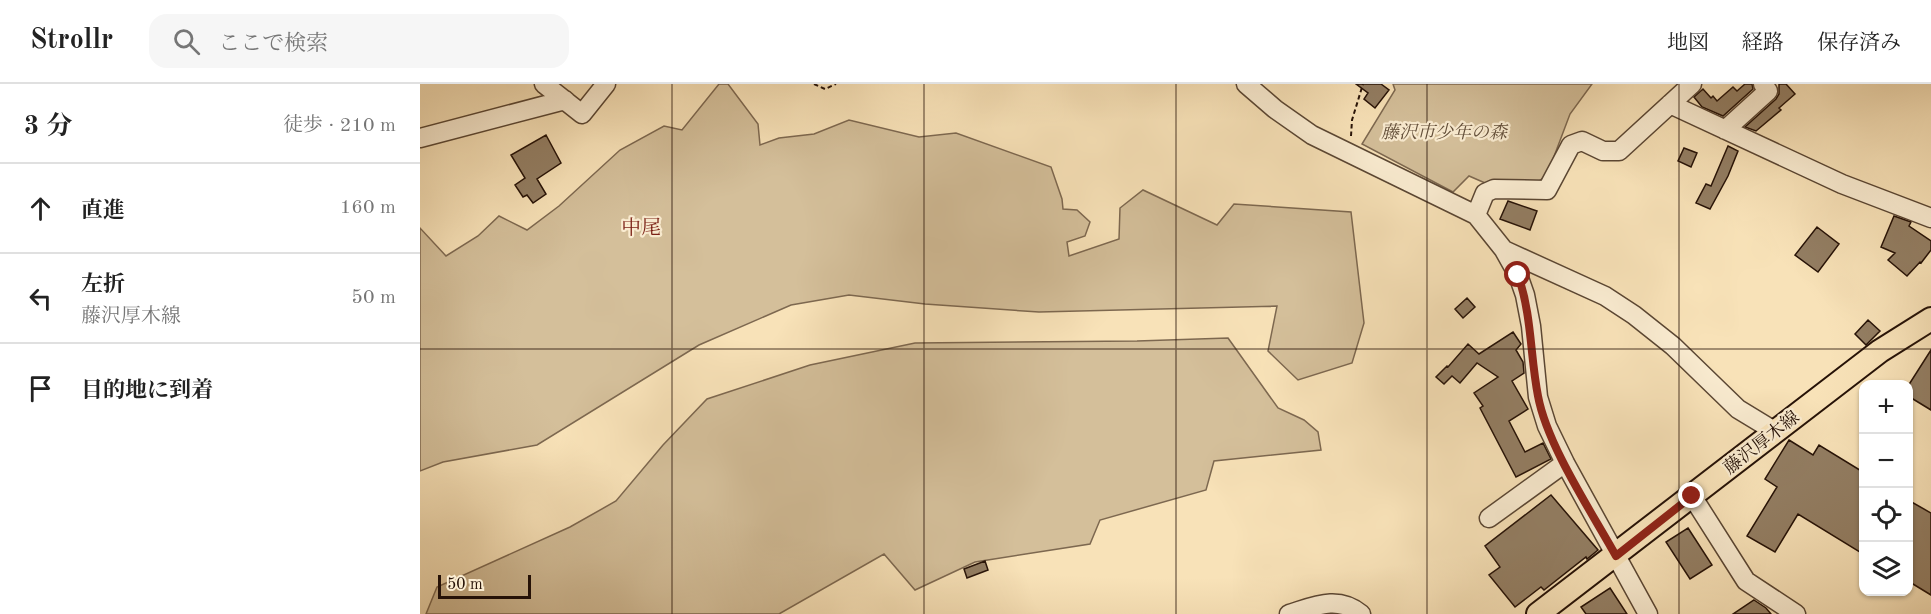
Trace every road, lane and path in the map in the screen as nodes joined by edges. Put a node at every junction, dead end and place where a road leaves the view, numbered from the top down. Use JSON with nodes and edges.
{"nodes":[{"id":1,"x":544,"y":84,"type":"edge"},
{"id":2,"x":606,"y":84,"type":"edge"},
{"id":3,"x":814,"y":84,"type":"edge"},
{"id":4,"x":836,"y":84,"type":"edge"},
{"id":5,"x":1246,"y":84,"type":"edge"},
{"id":6,"x":1363,"y":84,"type":"edge"},
{"id":7,"x":1692,"y":84,"type":"edge"},
{"id":8,"x":1763,"y":84,"type":"edge"},
{"id":9,"x":565,"y":100,"type":"junction"},
{"id":10,"x":1670,"y":104,"type":"junction"},
{"id":11,"x":1725,"y":129,"type":"junction"},
{"id":12,"x":1351,"y":137,"type":"dead end"},
{"id":13,"x":420,"y":138,"type":"edge"},
{"id":14,"x":1476,"y":215,"type":"junction"},
{"id":15,"x":1931,"y":218,"type":"edge"},
{"id":16,"x":1504,"y":250,"type":"junction"},
{"id":17,"x":1931,"y":319,"type":"edge"},
{"id":18,"x":1776,"y":432,"type":"junction"},
{"id":19,"x":1565,"y":463,"type":"junction"},
{"id":20,"x":1692,"y":496,"type":"junction"},
{"id":21,"x":1489,"y":518,"type":"dead end"},
{"id":22,"x":1616,"y":556,"type":"junction"},
{"id":23,"x":1289,"y":614,"type":"edge"},
{"id":24,"x":1361,"y":614,"type":"edge"},
{"id":25,"x":1538,"y":614,"type":"edge"},
{"id":26,"x":1648,"y":614,"type":"edge"},
{"id":27,"x":1796,"y":614,"type":"edge"}],
"edges":[{"from":1,"to":9,"type":"street"},
{"from":2,"to":9,"type":"street"},
{"from":3,"to":4,"type":"path"},
{"from":5,"to":14,"type":"street"},
{"from":6,"to":12,"type":"path"},
{"from":7,"to":10,"type":"street"},
{"from":8,"to":11,"type":"street"},
{"from":9,"to":13,"type":"street"},
{"from":10,"to":11,"type":"street"},
{"from":10,"to":14,"type":"street"},
{"from":11,"to":15,"type":"street"},
{"from":14,"to":16,"type":"street"},
{"from":16,"to":18,"type":"street"},
{"from":16,"to":19,"type":"street"},
{"from":17,"to":18,"type":"main road","name":"藤沢厚木線"},
{"from":18,"to":20,"type":"main road","name":"藤沢厚木線"},
{"from":19,"to":21,"type":"street"},
{"from":19,"to":22,"type":"street"},
{"from":20,"to":22,"type":"main road","name":"藤沢厚木線"},
{"from":20,"to":27,"type":"street"},
{"from":22,"to":25,"type":"main road","name":"藤沢厚木線"},
{"from":22,"to":26,"type":"street"},
{"from":23,"to":24,"type":"street"}]}
